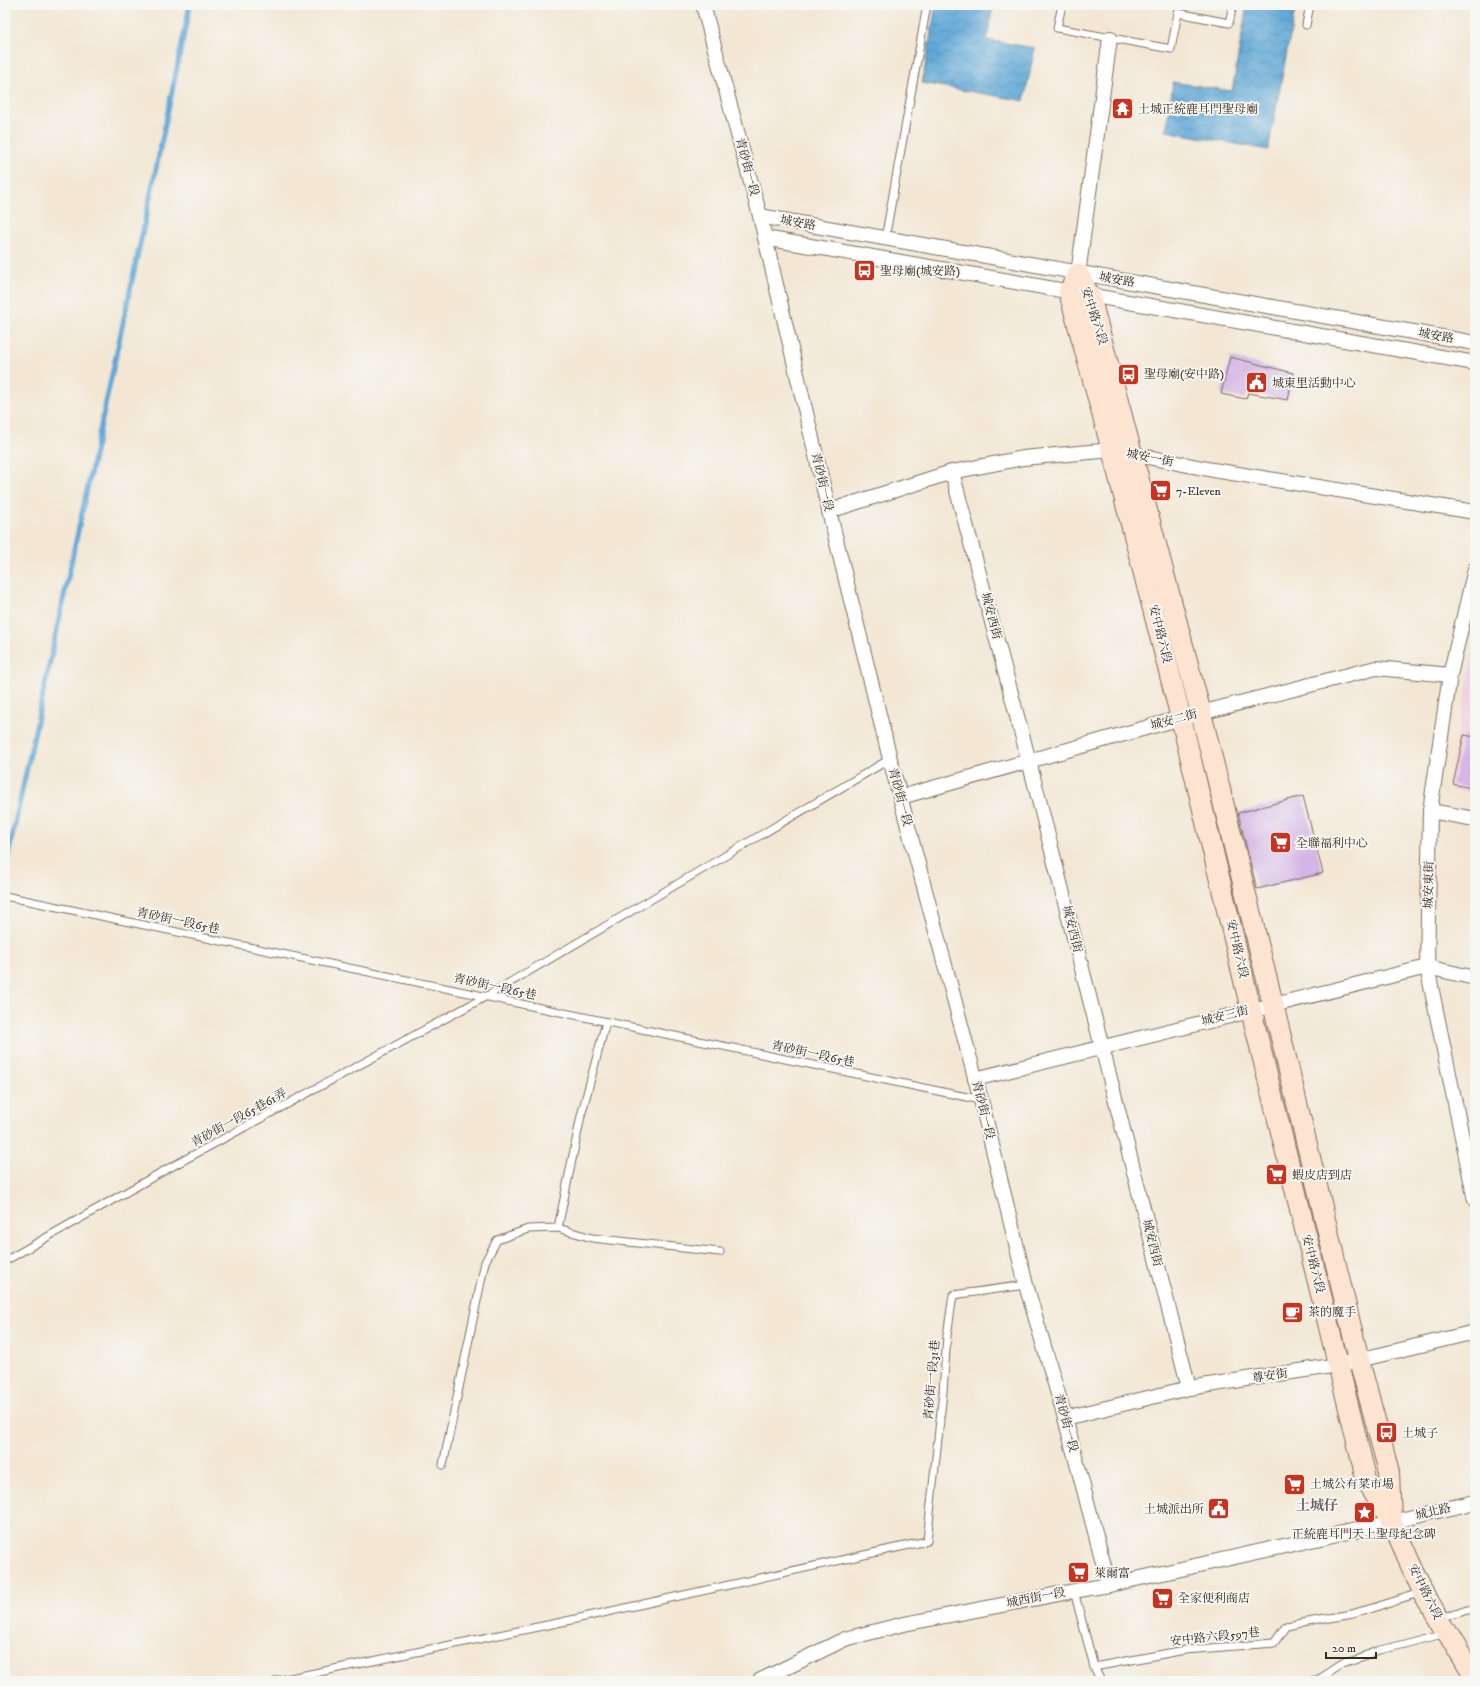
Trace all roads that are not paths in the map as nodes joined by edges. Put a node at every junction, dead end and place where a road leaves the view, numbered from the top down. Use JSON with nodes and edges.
{"nodes":[{"id":1,"x":703,"y":5,"type":"edge"},
{"id":2,"x":927,"y":5,"type":"edge"},
{"id":3,"x":1062,"y":5,"type":"edge"},
{"id":4,"x":1233,"y":5,"type":"edge"},
{"id":5,"x":1310,"y":5,"type":"edge"},
{"id":6,"x":1306,"y":25,"type":"dead end"},
{"id":7,"x":1110,"y":38,"type":"junction"},
{"id":8,"x":760,"y":216,"type":"junction"},
{"id":9,"x":765,"y":238,"type":"junction"},
{"id":10,"x":885,"y":239,"type":"junction"},
{"id":11,"x":1078,"y":274,"type":"junction"},
{"id":12,"x":1069,"y":292,"type":"junction"},
{"id":13,"x":1090,"y":296,"type":"junction"},
{"id":14,"x":1475,"y":343,"type":"edge"},
{"id":15,"x":1475,"y":363,"type":"edge"},
{"id":16,"x":1112,"y":450,"type":"junction"},
{"id":17,"x":1133,"y":454,"type":"junction"},
{"id":18,"x":952,"y":472,"type":"junction"},
{"id":19,"x":829,"y":512,"type":"junction"},
{"id":20,"x":1475,"y":512,"type":"edge"},
{"id":21,"x":1475,"y":569,"type":"edge"},
{"id":22,"x":1450,"y":675,"type":"junction"},
{"id":23,"x":1201,"y":713,"type":"junction"},
{"id":24,"x":1181,"y":718,"type":"junction"},
{"id":25,"x":890,"y":759,"type":"junction"},
{"id":26,"x":1029,"y":761,"type":"junction"},
{"id":27,"x":901,"y":797,"type":"junction"},
{"id":28,"x":1430,"y":810,"type":"junction"},
{"id":29,"x":1475,"y":819,"type":"edge"},
{"id":30,"x":5,"y":896,"type":"edge"},
{"id":31,"x":1427,"y":967,"type":"junction"},
{"id":32,"x":1475,"y":978,"type":"edge"},
{"id":33,"x":485,"y":997,"type":"junction"},
{"id":34,"x":1274,"y":1004,"type":"junction"},
{"id":35,"x":1251,"y":1010,"type":"junction"},
{"id":36,"x":606,"y":1022,"type":"junction"},
{"id":37,"x":1102,"y":1047,"type":"junction"},
{"id":38,"x":975,"y":1079,"type":"junction"},
{"id":39,"x":981,"y":1100,"type":"junction"},
{"id":40,"x":1472,"y":1173,"type":"edge"},
{"id":41,"x":1475,"y":1200,"type":"edge"},
{"id":42,"x":558,"y":1228,"type":"junction"},
{"id":43,"x":720,"y":1252,"type":"dead end"},
{"id":44,"x":5,"y":1261,"type":"edge"},
{"id":45,"x":1026,"y":1285,"type":"junction"},
{"id":46,"x":1475,"y":1332,"type":"edge"},
{"id":47,"x":1359,"y":1360,"type":"junction"},
{"id":48,"x":1338,"y":1365,"type":"junction"},
{"id":49,"x":1189,"y":1388,"type":"junction"},
{"id":50,"x":1065,"y":1418,"type":"junction"},
{"id":51,"x":443,"y":1465,"type":"dead end"},
{"id":52,"x":1475,"y":1502,"type":"edge"},
{"id":53,"x":1392,"y":1522,"type":"junction"},
{"id":54,"x":1109,"y":1585,"type":"junction"},
{"id":55,"x":1074,"y":1591,"type":"junction"},
{"id":56,"x":1423,"y":1592,"type":"junction"},
{"id":57,"x":1475,"y":1608,"type":"edge"},
{"id":58,"x":1443,"y":1626,"type":"junction"},
{"id":59,"x":1094,"y":1667,"type":"junction"},
{"id":60,"x":1475,"y":1679,"type":"edge"},
{"id":61,"x":276,"y":1681,"type":"edge"},
{"id":62,"x":759,"y":1681,"type":"edge"},
{"id":63,"x":1101,"y":1681,"type":"edge"},
{"id":64,"x":1303,"y":1681,"type":"edge"}],
"edges":[{"from":1,"to":8,"type":"street","name":"青砂街一段"},
{"from":2,"to":10,"type":"lane"},
{"from":3,"to":7,"type":"lane"},
{"from":4,"to":7,"type":"lane"},
{"from":5,"to":6,"type":"lane"},
{"from":7,"to":11,"type":"street"},
{"from":8,"to":9,"type":"street","name":"青砂街一段"},
{"from":8,"to":10,"type":"street","name":"城安路"},
{"from":9,"to":12,"type":"street","name":"城安路"},
{"from":9,"to":19,"type":"street","name":"青砂街一段"},
{"from":10,"to":11,"type":"street","name":"城安路"},
{"from":11,"to":12,"type":"street","name":"安中路六段"},
{"from":11,"to":13,"type":"street","name":"安中路六段"},
{"from":11,"to":14,"type":"street","name":"城安路"},
{"from":12,"to":13,"type":"street","name":"城安路"},
{"from":12,"to":16,"type":"street","name":"安中路六段"},
{"from":13,"to":15,"type":"street","name":"城安路"},
{"from":13,"to":17,"type":"street","name":"安中路六段"},
{"from":16,"to":17,"type":"street","name":"城安一街"},
{"from":16,"to":18,"type":"street","name":"城安一街"},
{"from":16,"to":24,"type":"street","name":"安中路六段"},
{"from":17,"to":20,"type":"street","name":"城安一街"},
{"from":17,"to":23,"type":"street","name":"安中路六段"},
{"from":18,"to":19,"type":"street","name":"城安一街"},
{"from":18,"to":26,"type":"street","name":"城安西街"},
{"from":19,"to":25,"type":"street","name":"青砂街一段"},
{"from":21,"to":22,"type":"street","name":"城安東街"},
{"from":22,"to":23,"type":"street","name":"城安二街"},
{"from":22,"to":28,"type":"street","name":"城安東街"},
{"from":23,"to":24,"type":"street","name":"城安二街"},
{"from":23,"to":34,"type":"street","name":"安中路六段"},
{"from":24,"to":26,"type":"street","name":"城安二街"},
{"from":24,"to":35,"type":"street","name":"安中路六段"},
{"from":25,"to":27,"type":"street","name":"青砂街一段"},
{"from":25,"to":33,"type":"lane","name":"青砂街一段65巷61弄"},
{"from":26,"to":27,"type":"street","name":"城安二街"},
{"from":26,"to":37,"type":"street","name":"城安西街"},
{"from":27,"to":38,"type":"street","name":"青砂街一段"},
{"from":28,"to":29,"type":"street"},
{"from":28,"to":31,"type":"street","name":"城安東街"},
{"from":30,"to":33,"type":"lane","name":"青砂街一段65巷"},
{"from":31,"to":32,"type":"street","name":"城安三街"},
{"from":31,"to":34,"type":"street","name":"城安三街"},
{"from":31,"to":40,"type":"street","name":"城安東街"},
{"from":33,"to":36,"type":"lane","name":"青砂街一段65巷"},
{"from":33,"to":44,"type":"lane","name":"青砂街一段65巷61弄"},
{"from":34,"to":35,"type":"street","name":"城安三街"},
{"from":34,"to":47,"type":"street","name":"安中路六段"},
{"from":35,"to":37,"type":"street","name":"城安三街"},
{"from":35,"to":48,"type":"street","name":"安中路六段"},
{"from":36,"to":39,"type":"lane","name":"青砂街一段65巷"},
{"from":36,"to":42,"type":"lane"},
{"from":37,"to":38,"type":"street","name":"城安三街"},
{"from":37,"to":49,"type":"street","name":"城安西街"},
{"from":38,"to":39,"type":"street","name":"青砂街一段"},
{"from":39,"to":45,"type":"street","name":"青砂街一段"},
{"from":40,"to":41,"type":"street","name":"城安東街"},
{"from":42,"to":43,"type":"lane"},
{"from":42,"to":51,"type":"lane"},
{"from":45,"to":50,"type":"street","name":"青砂街一段"},
{"from":45,"to":61,"type":"lane","name":"青砂街一段31巷"},
{"from":46,"to":47,"type":"street","name":"尊安街"},
{"from":47,"to":48,"type":"street","name":"尊安街"},
{"from":47,"to":53,"type":"street","name":"安中路六段"},
{"from":48,"to":49,"type":"street","name":"尊安街"},
{"from":48,"to":53,"type":"street","name":"安中路六段"},
{"from":49,"to":50,"type":"street","name":"尊安街"},
{"from":50,"to":54,"type":"street","name":"青砂街一段"},
{"from":52,"to":53,"type":"street","name":"城北路"},
{"from":53,"to":54,"type":"street","name":"城西街一段"},
{"from":53,"to":56,"type":"street","name":"安中路六段"},
{"from":54,"to":55,"type":"street","name":"城西街一段"},
{"from":55,"to":59,"type":"lane"},
{"from":55,"to":62,"type":"street","name":"城西街一段"},
{"from":56,"to":58,"type":"street","name":"安中路六段"},
{"from":56,"to":59,"type":"lane","name":"安中路六段597巷"},
{"from":57,"to":58,"type":"lane"},
{"from":58,"to":60,"type":"street","name":"安中路六段"},
{"from":58,"to":64,"type":"lane"},
{"from":59,"to":63,"type":"lane"}]}
